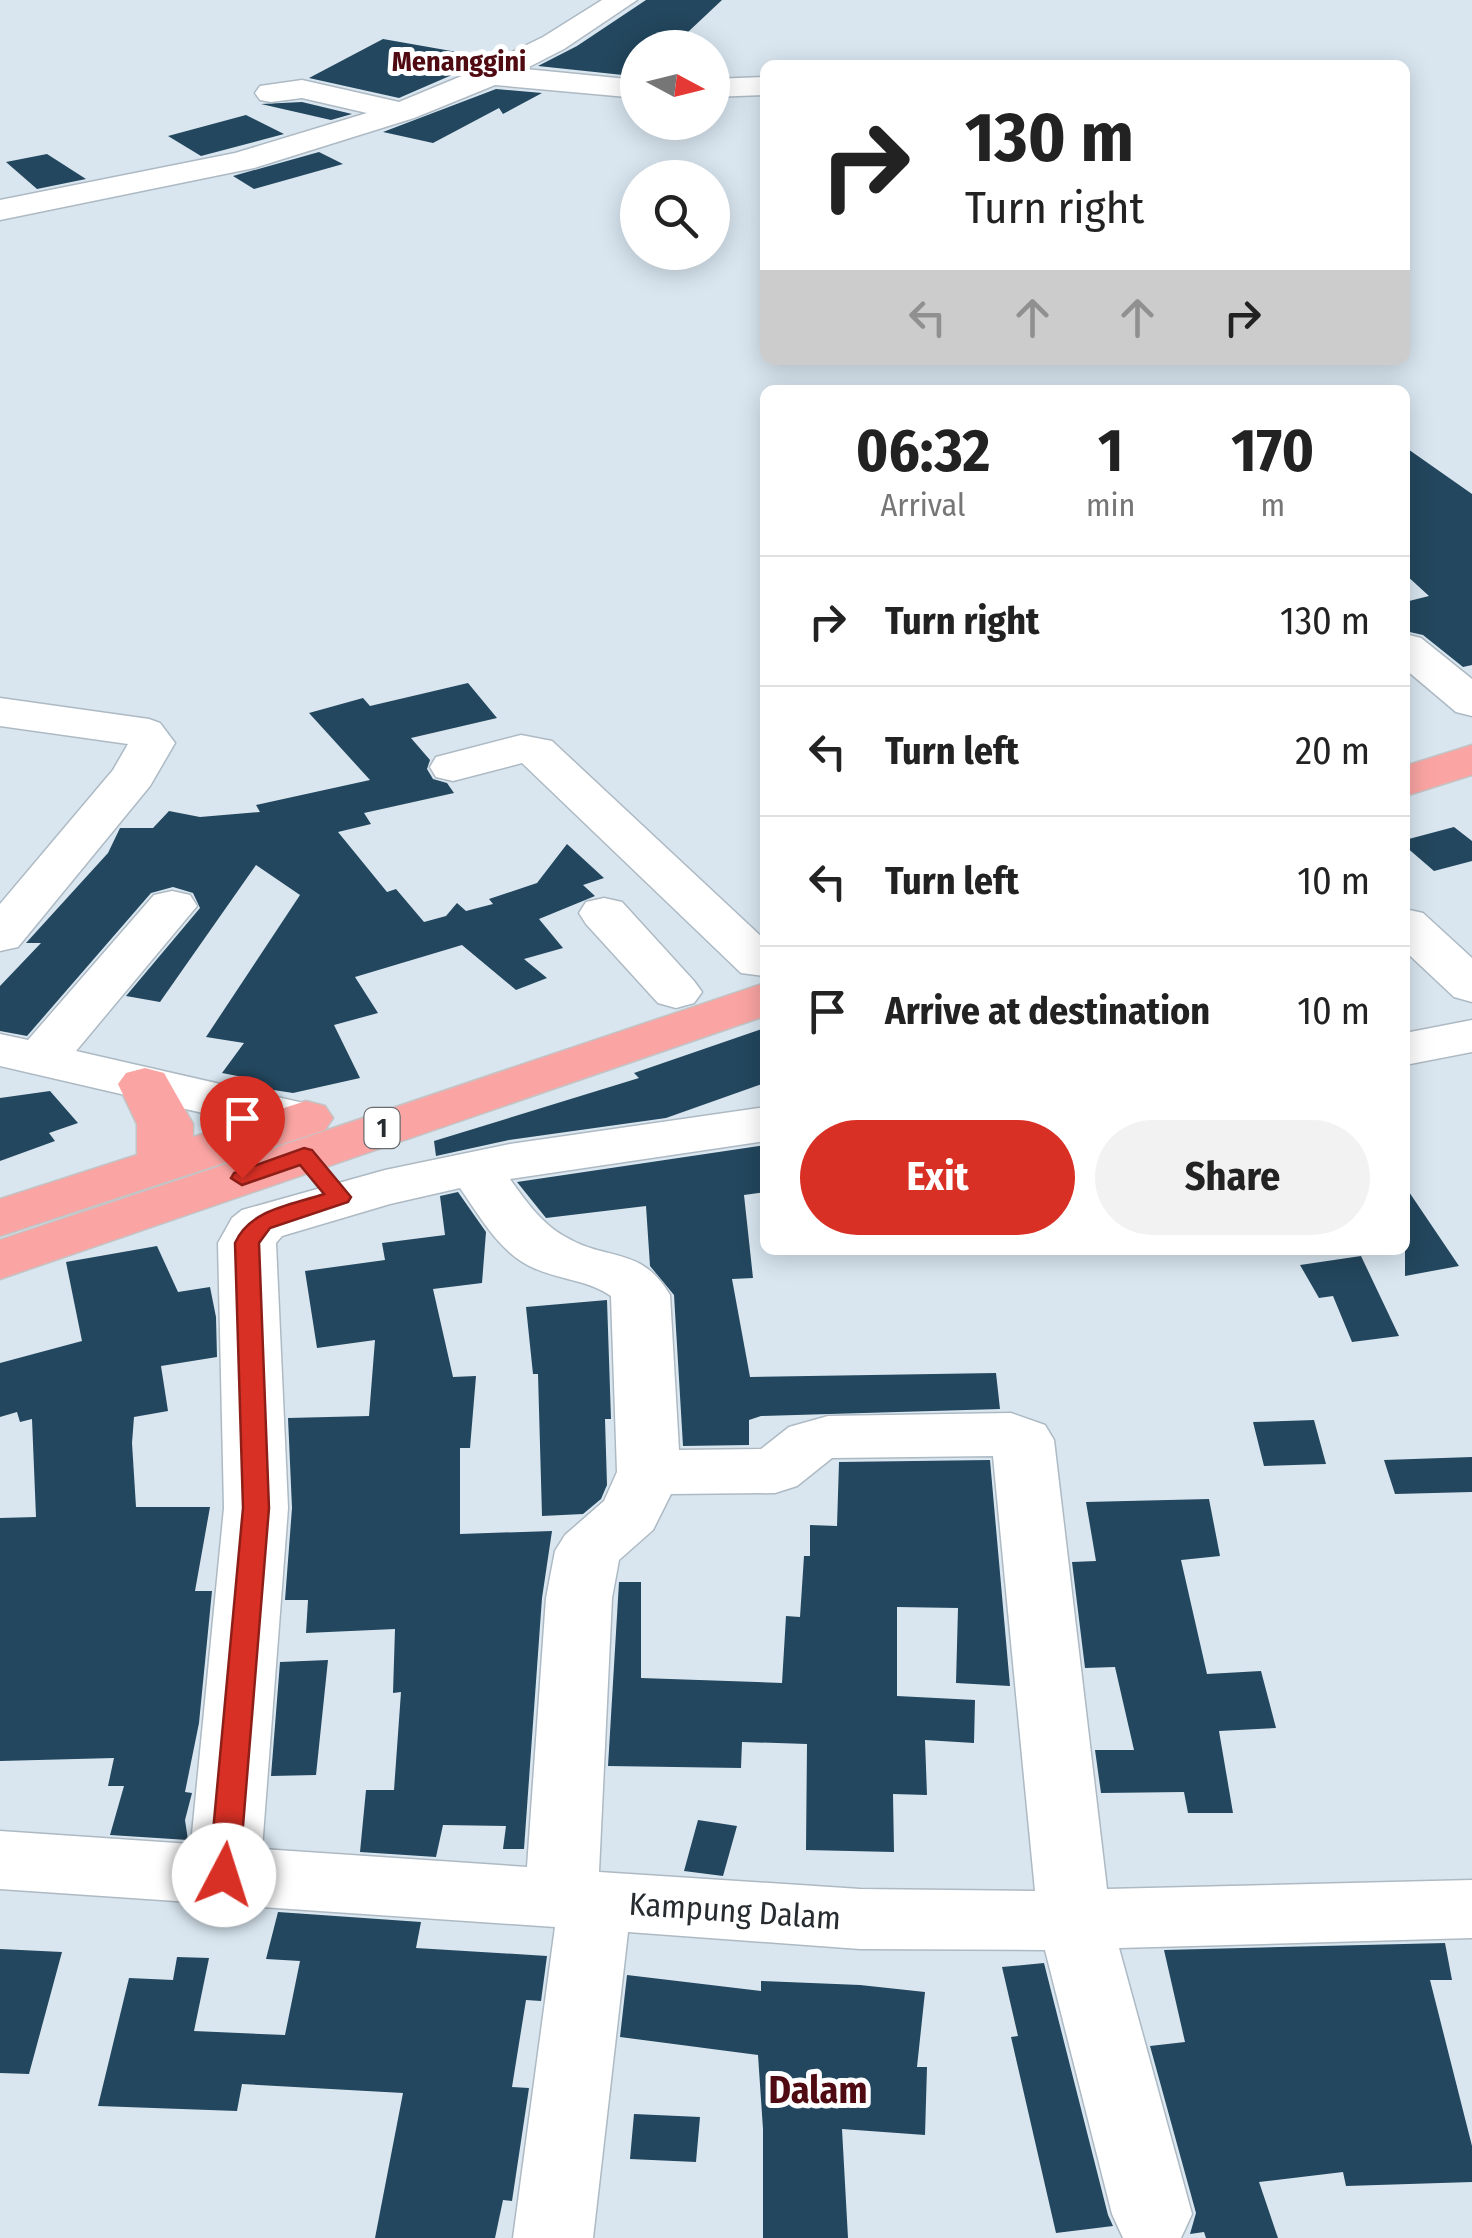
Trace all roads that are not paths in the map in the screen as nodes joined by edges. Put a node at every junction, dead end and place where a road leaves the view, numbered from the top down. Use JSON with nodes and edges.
{"nodes":[{"id":1,"x":622,"y":0,"type":"edge"},
{"id":2,"x":489,"y":75,"type":"junction"},
{"id":3,"x":760,"y":86,"type":"edge"},
{"id":4,"x":620,"y":87,"type":"edge"},
{"id":5,"x":730,"y":87,"type":"edge"},
{"id":6,"x":271,"y":93,"type":"dead end"},
{"id":7,"x":398,"y":111,"type":"junction"},
{"id":8,"x":0,"y":210,"type":"edge"},
{"id":9,"x":1410,"y":651,"type":"edge"},
{"id":10,"x":1472,"y":702,"type":"edge"},
{"id":11,"x":0,"y":712,"type":"edge"},
{"id":12,"x":1472,"y":723,"type":"edge"},
{"id":13,"x":1410,"y":743,"type":"edge"},
{"id":14,"x":1472,"y":759,"type":"edge"},
{"id":15,"x":452,"y":766,"type":"dead end"},
{"id":16,"x":1410,"y":780,"type":"edge"},
{"id":17,"x":172,"y":906,"type":"dead end"},
{"id":18,"x":604,"y":913,"type":"dead end"},
{"id":19,"x":1410,"y":929,"type":"edge"},
{"id":20,"x":0,"y":936,"type":"edge"},
{"id":21,"x":760,"y":971,"type":"edge"},
{"id":22,"x":760,"y":975,"type":"edge"},
{"id":23,"x":760,"y":975,"type":"edge"},
{"id":24,"x":1472,"y":986,"type":"edge"},
{"id":25,"x":676,"y":992,"type":"junction"},
{"id":26,"x":1472,"y":1036,"type":"edge"},
{"id":27,"x":1410,"y":1048,"type":"edge"},
{"id":28,"x":20,"y":1055,"type":"edge"},
{"id":29,"x":146,"y":1084,"type":"junction"},
{"id":30,"x":760,"y":1125,"type":"edge"},
{"id":31,"x":315,"y":1157,"type":"junction"},
{"id":32,"x":165,"y":1162,"type":"junction"},
{"id":33,"x":475,"y":1169,"type":"junction"},
{"id":34,"x":0,"y":1218,"type":"edge"},
{"id":35,"x":0,"y":1260,"type":"edge"},
{"id":36,"x":649,"y":1472,"type":"junction"},
{"id":37,"x":0,"y":1860,"type":"edge"},
{"id":38,"x":224,"y":1875,"type":"junction"},
{"id":39,"x":578,"y":1900,"type":"junction"},
{"id":40,"x":1074,"y":1918,"type":"junction"},
{"id":41,"x":1470,"y":1918,"type":"edge"},
{"id":42,"x":1152,"y":2214,"type":"dead end"},
{"id":43,"x":553,"y":2238,"type":"edge"}],
"edges":[{"from":1,"to":2,"type":"street"},
{"from":2,"to":4,"type":"street"},
{"from":2,"to":7,"type":"street"},
{"from":3,"to":5,"type":"street"},
{"from":6,"to":7,"type":"street"},
{"from":7,"to":8,"type":"street"},
{"from":9,"to":10,"type":"street"},
{"from":11,"to":20,"type":"street"},
{"from":12,"to":13,"type":"highway"},
{"from":14,"to":16,"type":"highway"},
{"from":15,"to":21,"type":"street"},
{"from":17,"to":28,"type":"street"},
{"from":18,"to":25,"type":"street"},
{"from":19,"to":24,"type":"street"},
{"from":22,"to":25,"type":"highway","number":"1"},
{"from":23,"to":31,"type":"highway","number":"1"},
{"from":25,"to":31,"type":"highway","number":"1"},
{"from":26,"to":27,"type":"street"},
{"from":28,"to":29,"type":"street"},
{"from":29,"to":31,"type":"street"},
{"from":29,"to":32,"type":"highway"},
{"from":30,"to":33,"type":"street"},
{"from":31,"to":32,"type":"highway","number":"1"},
{"from":31,"to":33,"type":"street"},
{"from":31,"to":35,"type":"highway","number":"1"},
{"from":31,"to":38,"type":"street"},
{"from":32,"to":34,"type":"highway","number":"1"},
{"from":33,"to":36,"type":"street"},
{"from":36,"to":39,"type":"street"},
{"from":36,"to":40,"type":"street"},
{"from":37,"to":38,"type":"street","name":"Kampung Dalam"},
{"from":38,"to":39,"type":"street","name":"Kampung Dalam"},
{"from":39,"to":40,"type":"street","name":"Kampung Dalam"},
{"from":39,"to":43,"type":"street"},
{"from":40,"to":41,"type":"street","name":"Kampung Dalam"},
{"from":40,"to":42,"type":"street"}]}
